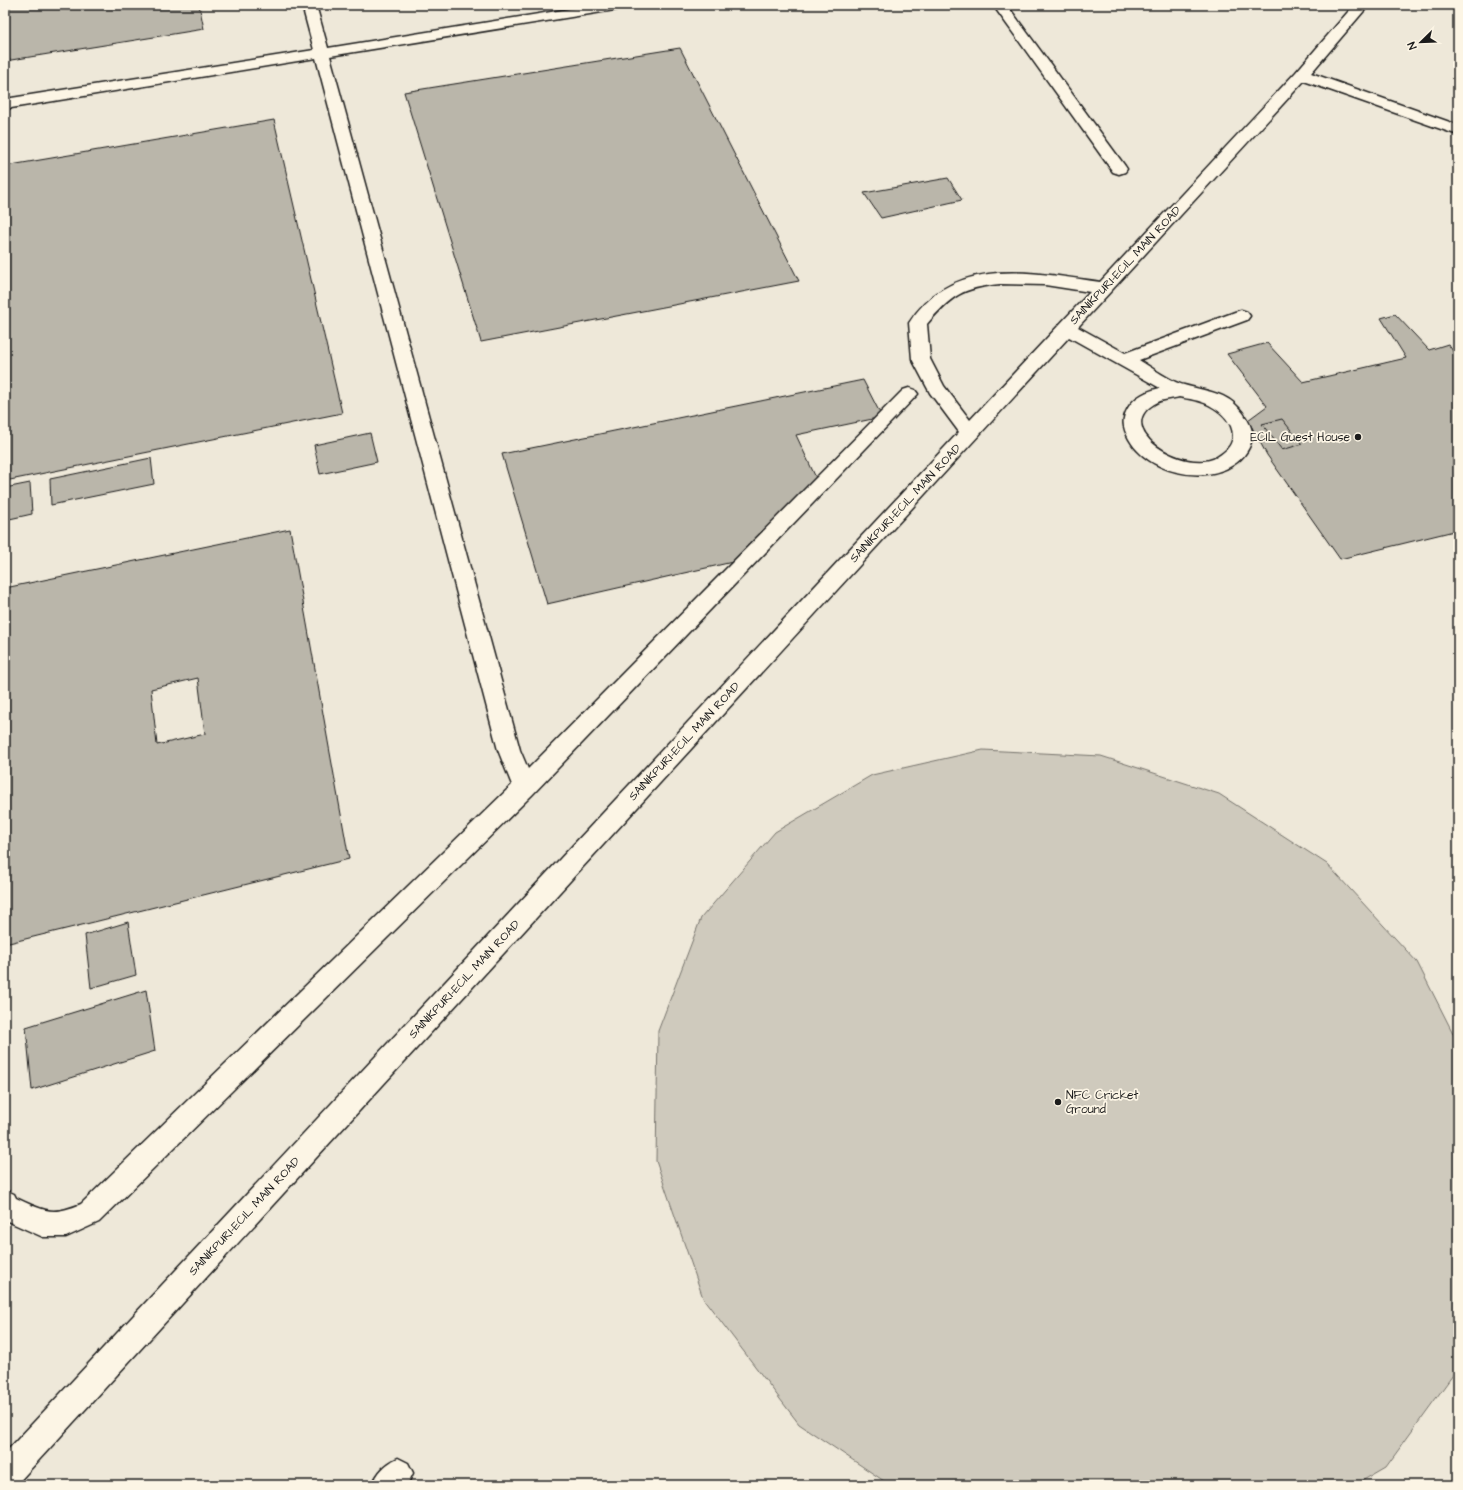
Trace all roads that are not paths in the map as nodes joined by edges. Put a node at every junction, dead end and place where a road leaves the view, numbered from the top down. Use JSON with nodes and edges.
{"nodes":[{"id":1,"x":309,"y":5,"type":"edge"},
{"id":2,"x":621,"y":5,"type":"edge"},
{"id":3,"x":1000,"y":5,"type":"edge"},
{"id":4,"x":1362,"y":5,"type":"edge"},
{"id":5,"x":321,"y":53,"type":"junction"},
{"id":6,"x":1301,"y":75,"type":"junction"},
{"id":7,"x":5,"y":104,"type":"edge"},
{"id":8,"x":1458,"y":130,"type":"edge"},
{"id":9,"x":1119,"y":169,"type":"dead end"},
{"id":10,"x":1104,"y":288,"type":"junction"},
{"id":11,"x":1240,"y":316,"type":"dead end"},
{"id":12,"x":1067,"y":328,"type":"junction"},
{"id":13,"x":1125,"y":359,"type":"junction"},
{"id":14,"x":1179,"y":391,"type":"junction"},
{"id":15,"x":909,"y":394,"type":"dead end"},
{"id":16,"x":970,"y":433,"type":"junction"},
{"id":17,"x":524,"y":788,"type":"junction"},
{"id":18,"x":5,"y":1203,"type":"edge"},
{"id":19,"x":5,"y":1475,"type":"edge"}],
"edges":[{"from":1,"to":5,"type":"street"},
{"from":2,"to":5,"type":"street"},
{"from":3,"to":9,"type":"street"},
{"from":4,"to":6,"type":"street","name":"SAINIKPURI-ECIL MAIN ROAD"},
{"from":5,"to":7,"type":"street"},
{"from":5,"to":17,"type":"street"},
{"from":6,"to":8,"type":"street"},
{"from":6,"to":10,"type":"street","name":"SAINIKPURI-ECIL MAIN ROAD"},
{"from":10,"to":12,"type":"street","name":"SAINIKPURI-ECIL MAIN ROAD"},
{"from":10,"to":16,"type":"street"},
{"from":11,"to":13,"type":"street"},
{"from":12,"to":13,"type":"street"},
{"from":12,"to":16,"type":"street","name":"SAINIKPURI-ECIL MAIN ROAD"},
{"from":13,"to":14,"type":"street"},
{"from":14,"to":14,"type":"street"},
{"from":15,"to":17,"type":"street"},
{"from":16,"to":19,"type":"street","name":"SAINIKPURI-ECIL MAIN ROAD"},
{"from":17,"to":18,"type":"street"}]}
